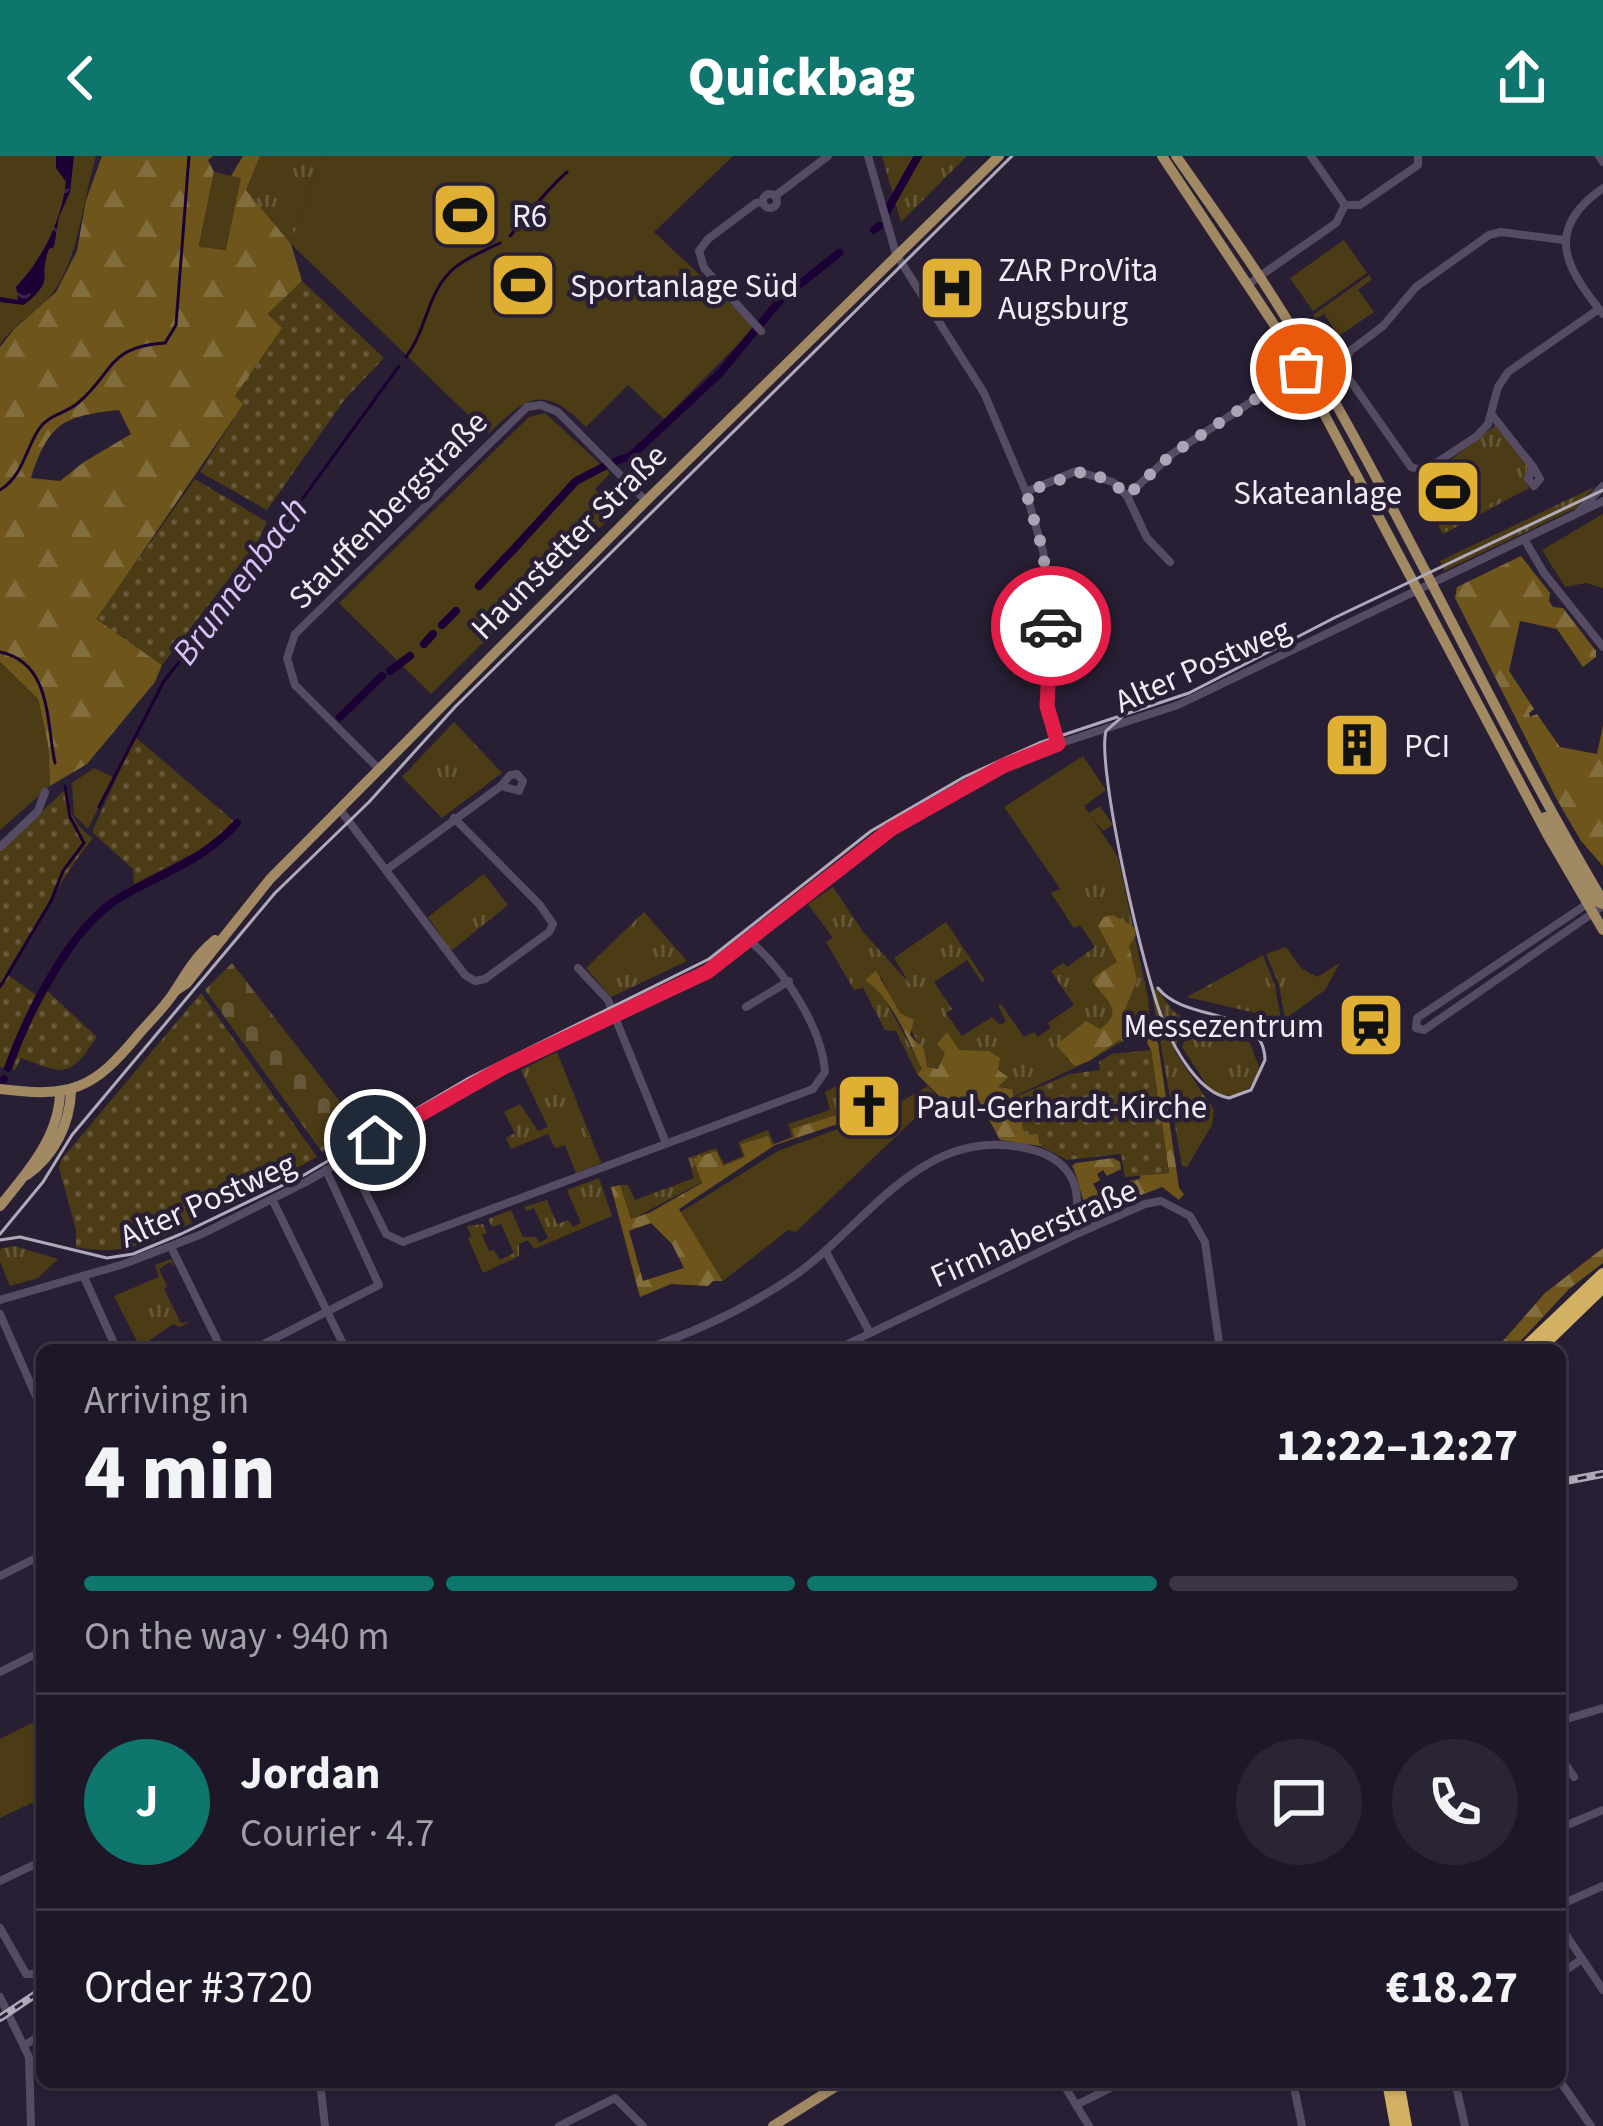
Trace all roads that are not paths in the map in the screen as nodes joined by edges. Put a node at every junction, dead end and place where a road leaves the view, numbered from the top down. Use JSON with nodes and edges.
{"nodes":[{"id":1,"x":828,"y":156,"type":"edge"},
{"id":2,"x":868,"y":156,"type":"edge"},
{"id":3,"x":987,"y":156,"type":"edge"},
{"id":4,"x":999,"y":156,"type":"edge"},
{"id":5,"x":1162,"y":156,"type":"edge"},
{"id":6,"x":1176,"y":156,"type":"edge"},
{"id":7,"x":1311,"y":156,"type":"edge"},
{"id":8,"x":1409,"y":156,"type":"edge"},
{"id":9,"x":1418,"y":156,"type":"edge"},
{"id":10,"x":1408,"y":171,"type":"junction"},
{"id":11,"x":1603,"y":188,"type":"edge"},
{"id":12,"x":954,"y":199,"type":"junction"},
{"id":13,"x":1345,"y":205,"type":"junction"},
{"id":14,"x":1564,"y":240,"type":"junction"},
{"id":15,"x":896,"y":254,"type":"junction"},
{"id":16,"x":1255,"y":280,"type":"junction"},
{"id":17,"x":1601,"y":312,"type":"edge"},
{"id":18,"x":760,"y":328,"type":"dead end"},
{"id":19,"x":1301,"y":369,"type":"junction"},
{"id":20,"x":1492,"y":415,"type":"junction"},
{"id":21,"x":1533,"y":467,"type":"dead end"},
{"id":22,"x":1603,"y":486,"type":"edge"},
{"id":23,"x":1026,"y":492,"type":"junction"},
{"id":24,"x":1127,"y":496,"type":"junction"},
{"id":25,"x":1603,"y":500,"type":"edge"},
{"id":26,"x":646,"y":501,"type":"junction"},
{"id":27,"x":1574,"y":515,"type":"junction"},
{"id":28,"x":1524,"y":539,"type":"junction"},
{"id":29,"x":1170,"y":562,"type":"dead end"},
{"id":30,"x":1426,"y":587,"type":"junction"},
{"id":31,"x":1603,"y":647,"type":"edge"},
{"id":32,"x":1058,"y":744,"type":"junction"},
{"id":33,"x":380,"y":770,"type":"junction"},
{"id":34,"x":500,"y":786,"type":"dead end"},
{"id":35,"x":45,"y":792,"type":"dead end"},
{"id":36,"x":341,"y":811,"type":"junction"},
{"id":37,"x":454,"y":818,"type":"junction"},
{"id":38,"x":0,"y":847,"type":"edge"},
{"id":39,"x":386,"y":870,"type":"junction"},
{"id":40,"x":1598,"y":902,"type":"edge"},
{"id":41,"x":1603,"y":930,"type":"edge"},
{"id":42,"x":751,"y":941,"type":"junction"},
{"id":43,"x":578,"y":968,"type":"dead end"},
{"id":44,"x":789,"y":981,"type":"junction"},
{"id":45,"x":746,"y":1007,"type":"dead end"},
{"id":46,"x":614,"y":1015,"type":"junction"},
{"id":47,"x":0,"y":1089,"type":"edge"},
{"id":48,"x":65,"y":1092,"type":"junction"},
{"id":49,"x":666,"y":1143,"type":"junction"},
{"id":50,"x":348,"y":1157,"type":"junction"},
{"id":51,"x":326,"y":1170,"type":"junction"},
{"id":52,"x":272,"y":1199,"type":"junction"},
{"id":53,"x":0,"y":1206,"type":"edge"},
{"id":54,"x":1081,"y":1232,"type":"junction"},
{"id":55,"x":172,"y":1247,"type":"junction"},
{"id":56,"x":826,"y":1252,"type":"junction"},
{"id":57,"x":1603,"y":1274,"type":"edge"},
{"id":58,"x":84,"y":1277,"type":"junction"},
{"id":59,"x":1603,"y":1287,"type":"edge"},
{"id":60,"x":1603,"y":1298,"type":"edge"},
{"id":61,"x":0,"y":1300,"type":"edge"},
{"id":62,"x":328,"y":1312,"type":"junction"},
{"id":63,"x":0,"y":1314,"type":"edge"},
{"id":64,"x":1558,"y":1329,"type":"junction"},
{"id":65,"x":870,"y":1334,"type":"junction"},
{"id":66,"x":114,"y":1344,"type":"edge"},
{"id":67,"x":219,"y":1344,"type":"edge"},
{"id":68,"x":264,"y":1344,"type":"edge"},
{"id":69,"x":343,"y":1344,"type":"edge"},
{"id":70,"x":657,"y":1344,"type":"edge"},
{"id":71,"x":848,"y":1344,"type":"edge"},
{"id":72,"x":1219,"y":1344,"type":"edge"},
{"id":73,"x":1529,"y":1344,"type":"edge"},
{"id":74,"x":1544,"y":1344,"type":"edge"},
{"id":75,"x":36,"y":1396,"type":"edge"},
{"id":76,"x":36,"y":1558,"type":"edge"},
{"id":77,"x":0,"y":1576,"type":"edge"},
{"id":78,"x":36,"y":1654,"type":"edge"},
{"id":79,"x":0,"y":1672,"type":"edge"},
{"id":80,"x":1603,"y":1708,"type":"edge"},
{"id":81,"x":1566,"y":1719,"type":"edge"},
{"id":82,"x":1566,"y":1770,"type":"edge"},
{"id":83,"x":1574,"y":1777,"type":"dead end"},
{"id":84,"x":1603,"y":1810,"type":"edge"},
{"id":85,"x":1566,"y":1825,"type":"edge"},
{"id":86,"x":36,"y":1864,"type":"edge"},
{"id":87,"x":0,"y":1881,"type":"edge"},
{"id":88,"x":1603,"y":1886,"type":"edge"},
{"id":89,"x":1566,"y":1902,"type":"edge"},
{"id":90,"x":0,"y":1928,"type":"edge"},
{"id":91,"x":1566,"y":1935,"type":"edge"},
{"id":92,"x":1582,"y":1959,"type":"junction"},
{"id":93,"x":1566,"y":1969,"type":"edge"},
{"id":94,"x":36,"y":1971,"type":"edge"},
{"id":95,"x":1603,"y":1990,"type":"edge"},
{"id":96,"x":0,"y":1997,"type":"edge"},
{"id":97,"x":36,"y":2038,"type":"edge"},
{"id":98,"x":25,"y":2045,"type":"junction"},
{"id":99,"x":321,"y":2088,"type":"edge"},
{"id":100,"x":833,"y":2088,"type":"edge"},
{"id":101,"x":1066,"y":2088,"type":"edge"},
{"id":102,"x":1111,"y":2088,"type":"edge"},
{"id":103,"x":1294,"y":2088,"type":"edge"},
{"id":104,"x":1389,"y":2088,"type":"edge"},
{"id":105,"x":1399,"y":2088,"type":"edge"},
{"id":106,"x":1456,"y":2088,"type":"edge"},
{"id":107,"x":1565,"y":2088,"type":"edge"},
{"id":108,"x":1076,"y":2105,"type":"junction"},
{"id":109,"x":31,"y":2126,"type":"edge"},
{"id":110,"x":326,"y":2126,"type":"edge"},
{"id":111,"x":559,"y":2126,"type":"edge"},
{"id":112,"x":643,"y":2126,"type":"edge"},
{"id":113,"x":773,"y":2126,"type":"edge"},
{"id":114,"x":1089,"y":2126,"type":"edge"},
{"id":115,"x":1302,"y":2126,"type":"edge"},
{"id":116,"x":1396,"y":2126,"type":"edge"},
{"id":117,"x":1406,"y":2126,"type":"edge"},
{"id":118,"x":1465,"y":2126,"type":"edge"},
{"id":119,"x":1591,"y":2126,"type":"edge"}],
"edges":[{"from":1,"to":18,"type":"street"},
{"from":2,"to":15,"type":"street"},
{"from":3,"to":12,"type":"main road","name":"Haunstetter Straße"},
{"from":4,"to":12,"type":"main road","name":"Haunstetter Straße"},
{"from":5,"to":16,"type":"main road"},
{"from":6,"to":16,"type":"main road"},
{"from":7,"to":13,"type":"street"},
{"from":8,"to":10,"type":"street"},
{"from":9,"to":10,"type":"street"},
{"from":10,"to":13,"type":"street"},
{"from":11,"to":14,"type":"street"},
{"from":12,"to":15,"type":"main road","name":"Haunstetter Straße"},
{"from":13,"to":16,"type":"street"},
{"from":14,"to":17,"type":"street"},
{"from":14,"to":20,"type":"street"},
{"from":15,"to":23,"type":"street"},
{"from":15,"to":26,"type":"main road","name":"Haunstetter Straße"},
{"from":16,"to":19,"type":"main road"},
{"from":16,"to":30,"type":"main road"},
{"from":17,"to":20,"type":"street"},
{"from":19,"to":24,"type":"street"},
{"from":19,"to":30,"type":"main road"},
{"from":20,"to":21,"type":"street"},
{"from":22,"to":27,"type":"street","name":"Alter Postweg"},
{"from":23,"to":24,"type":"street"},
{"from":23,"to":32,"type":"street"},
{"from":24,"to":29,"type":"street"},
{"from":25,"to":27,"type":"street","name":"Alter Postweg"},
{"from":26,"to":33,"type":"main road","name":"Haunstetter Straße"},
{"from":26,"to":33,"type":"street","name":"Stauffenbergstraße"},
{"from":27,"to":28,"type":"street","name":"Alter Postweg"},
{"from":28,"to":30,"type":"street","name":"Alter Postweg"},
{"from":28,"to":31,"type":"street"},
{"from":30,"to":32,"type":"street","name":"Alter Postweg"},
{"from":30,"to":40,"type":"main road"},
{"from":30,"to":40,"type":"main road"},
{"from":32,"to":42,"type":"street","name":"Alter Postweg"},
{"from":33,"to":36,"type":"main road","name":"Haunstetter Straße"},
{"from":34,"to":37,"type":"street"},
{"from":35,"to":38,"type":"street"},
{"from":36,"to":39,"type":"street"},
{"from":36,"to":48,"type":"main road","name":"Haunstetter Straße"},
{"from":37,"to":39,"type":"street"},
{"from":37,"to":39,"type":"street"},
{"from":40,"to":40,"type":"street"},
{"from":40,"to":41,"type":"main road"},
{"from":42,"to":44,"type":"street"},
{"from":42,"to":46,"type":"street","name":"Alter Postweg"},
{"from":43,"to":46,"type":"street"},
{"from":44,"to":45,"type":"street"},
{"from":44,"to":49,"type":"street"},
{"from":46,"to":49,"type":"street"},
{"from":46,"to":50,"type":"street","name":"Alter Postweg"},
{"from":47,"to":48,"type":"main road"},
{"from":48,"to":53,"type":"main road"},
{"from":49,"to":50,"type":"street"},
{"from":50,"to":51,"type":"street","name":"Alter Postweg"},
{"from":51,"to":52,"type":"street","name":"Alter Postweg"},
{"from":51,"to":62,"type":"street"},
{"from":52,"to":55,"type":"street","name":"Alter Postweg"},
{"from":52,"to":62,"type":"street"},
{"from":54,"to":56,"type":"street"},
{"from":54,"to":65,"type":"street","name":"Firnhaberstraße"},
{"from":54,"to":72,"type":"street","name":"Firnhaberstraße"},
{"from":55,"to":58,"type":"street","name":"Alter Postweg"},
{"from":55,"to":67,"type":"street"},
{"from":56,"to":65,"type":"street"},
{"from":56,"to":70,"type":"street"},
{"from":57,"to":73,"type":"highway"},
{"from":58,"to":61,"type":"street","name":"Alter Postweg"},
{"from":58,"to":66,"type":"street"},
{"from":59,"to":64,"type":"highway"},
{"from":60,"to":64,"type":"highway"},
{"from":62,"to":68,"type":"street"},
{"from":62,"to":69,"type":"street"},
{"from":63,"to":75,"type":"street"},
{"from":64,"to":74,"type":"highway"},
{"from":65,"to":71,"type":"street","name":"Firnhaberstraße"},
{"from":76,"to":77,"type":"street"},
{"from":78,"to":79,"type":"street"},
{"from":80,"to":81,"type":"street"},
{"from":82,"to":83,"type":"street"},
{"from":84,"to":85,"type":"street"},
{"from":86,"to":87,"type":"street"},
{"from":88,"to":89,"type":"street"},
{"from":90,"to":94,"type":"street"},
{"from":91,"to":92,"type":"street"},
{"from":92,"to":93,"type":"street"},
{"from":92,"to":95,"type":"street"},
{"from":96,"to":98,"type":"street"},
{"from":97,"to":98,"type":"street"},
{"from":98,"to":109,"type":"street"},
{"from":99,"to":110,"type":"street"},
{"from":100,"to":113,"type":"main road"},
{"from":101,"to":108,"type":"street"},
{"from":102,"to":108,"type":"street"},
{"from":103,"to":115,"type":"street"},
{"from":104,"to":116,"type":"highway"},
{"from":105,"to":117,"type":"highway"},
{"from":106,"to":118,"type":"street"},
{"from":107,"to":119,"type":"street"},
{"from":108,"to":114,"type":"street"},
{"from":111,"to":112,"type":"street"}]}
